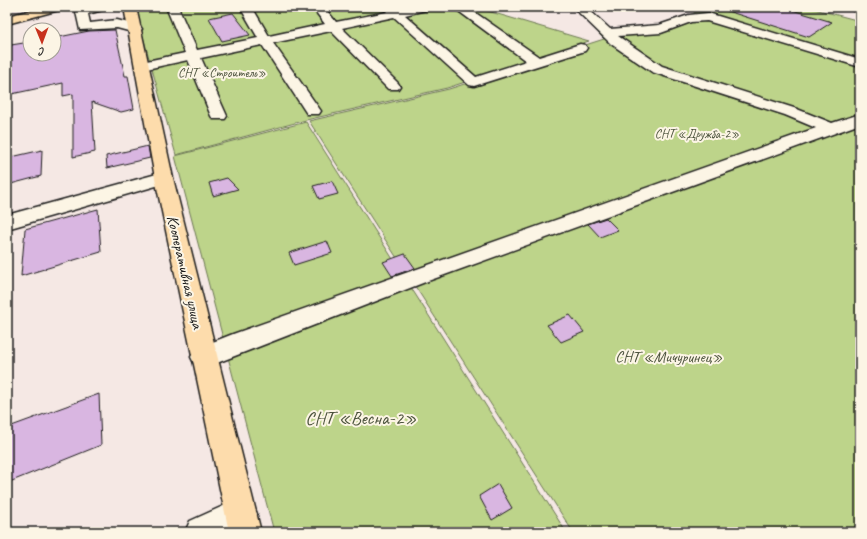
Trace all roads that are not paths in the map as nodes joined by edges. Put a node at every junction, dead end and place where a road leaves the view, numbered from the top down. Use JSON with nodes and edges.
{"nodes":[{"id":1,"x":36,"y":7,"type":"edge"},
{"id":2,"x":59,"y":7,"type":"edge"},
{"id":3,"x":102,"y":7,"type":"edge"},
{"id":4,"x":172,"y":7,"type":"edge"},
{"id":5,"x":246,"y":7,"type":"edge"},
{"id":6,"x":318,"y":7,"type":"edge"},
{"id":7,"x":426,"y":7,"type":"edge"},
{"id":8,"x":459,"y":7,"type":"edge"},
{"id":9,"x":579,"y":7,"type":"edge"},
{"id":10,"x":852,"y":7,"type":"edge"},
{"id":11,"x":132,"y":8,"type":"edge"},
{"id":12,"x":392,"y":10,"type":"edge"},
{"id":13,"x":860,"y":12,"type":"edge"},
{"id":14,"x":7,"y":14,"type":"edge"},
{"id":15,"x":7,"y":20,"type":"edge"},
{"id":16,"x":333,"y":26,"type":"junction"},
{"id":17,"x":136,"y":29,"type":"junction"},
{"id":18,"x":607,"y":33,"type":"junction"},
{"id":19,"x":265,"y":40,"type":"junction"},
{"id":20,"x":580,"y":48,"type":"dead end"},
{"id":21,"x":192,"y":56,"type":"junction"},
{"id":22,"x":537,"y":62,"type":"junction"},
{"id":23,"x":860,"y":63,"type":"edge"},
{"id":24,"x":142,"y":66,"type":"junction"},
{"id":25,"x":394,"y":86,"type":"dead end"},
{"id":26,"x":313,"y":111,"type":"dead end"},
{"id":27,"x":219,"y":116,"type":"dead end"},
{"id":28,"x":860,"y":119,"type":"edge"},
{"id":29,"x":831,"y":128,"type":"junction"},
{"id":30,"x":164,"y":178,"type":"junction"},
{"id":31,"x":7,"y":222,"type":"edge"},
{"id":32,"x":204,"y":357,"type":"junction"},
{"id":33,"x":243,"y":523,"type":"edge"},
{"id":34,"x":201,"y":532,"type":"edge"}],
"edges":[{"from":1,"to":14,"type":"main road"},
{"from":2,"to":15,"type":"main road"},
{"from":3,"to":17,"type":"street"},
{"from":4,"to":21,"type":"street"},
{"from":5,"to":19,"type":"street"},
{"from":6,"to":16,"type":"street"},
{"from":7,"to":12,"type":"street"},
{"from":8,"to":22,"type":"street"},
{"from":9,"to":18,"type":"street"},
{"from":10,"to":13,"type":"street"},
{"from":11,"to":17,"type":"main road","name":"Кооперативная улица"},
{"from":12,"to":16,"type":"street"},
{"from":12,"to":22,"type":"street"},
{"from":16,"to":19,"type":"street"},
{"from":16,"to":25,"type":"street"},
{"from":17,"to":24,"type":"main road","name":"Кооперативная улица"},
{"from":18,"to":23,"type":"street"},
{"from":18,"to":29,"type":"street"},
{"from":19,"to":21,"type":"street"},
{"from":19,"to":26,"type":"street"},
{"from":20,"to":22,"type":"street"},
{"from":21,"to":24,"type":"street"},
{"from":21,"to":27,"type":"street"},
{"from":24,"to":30,"type":"main road","name":"Кооперативная улица"},
{"from":28,"to":29,"type":"street"},
{"from":29,"to":32,"type":"street"},
{"from":30,"to":31,"type":"street"},
{"from":30,"to":32,"type":"main road","name":"Кооперативная улица"},
{"from":32,"to":33,"type":"main road","name":"Кооперативная улица"},
{"from":33,"to":34,"type":"street"}]}
